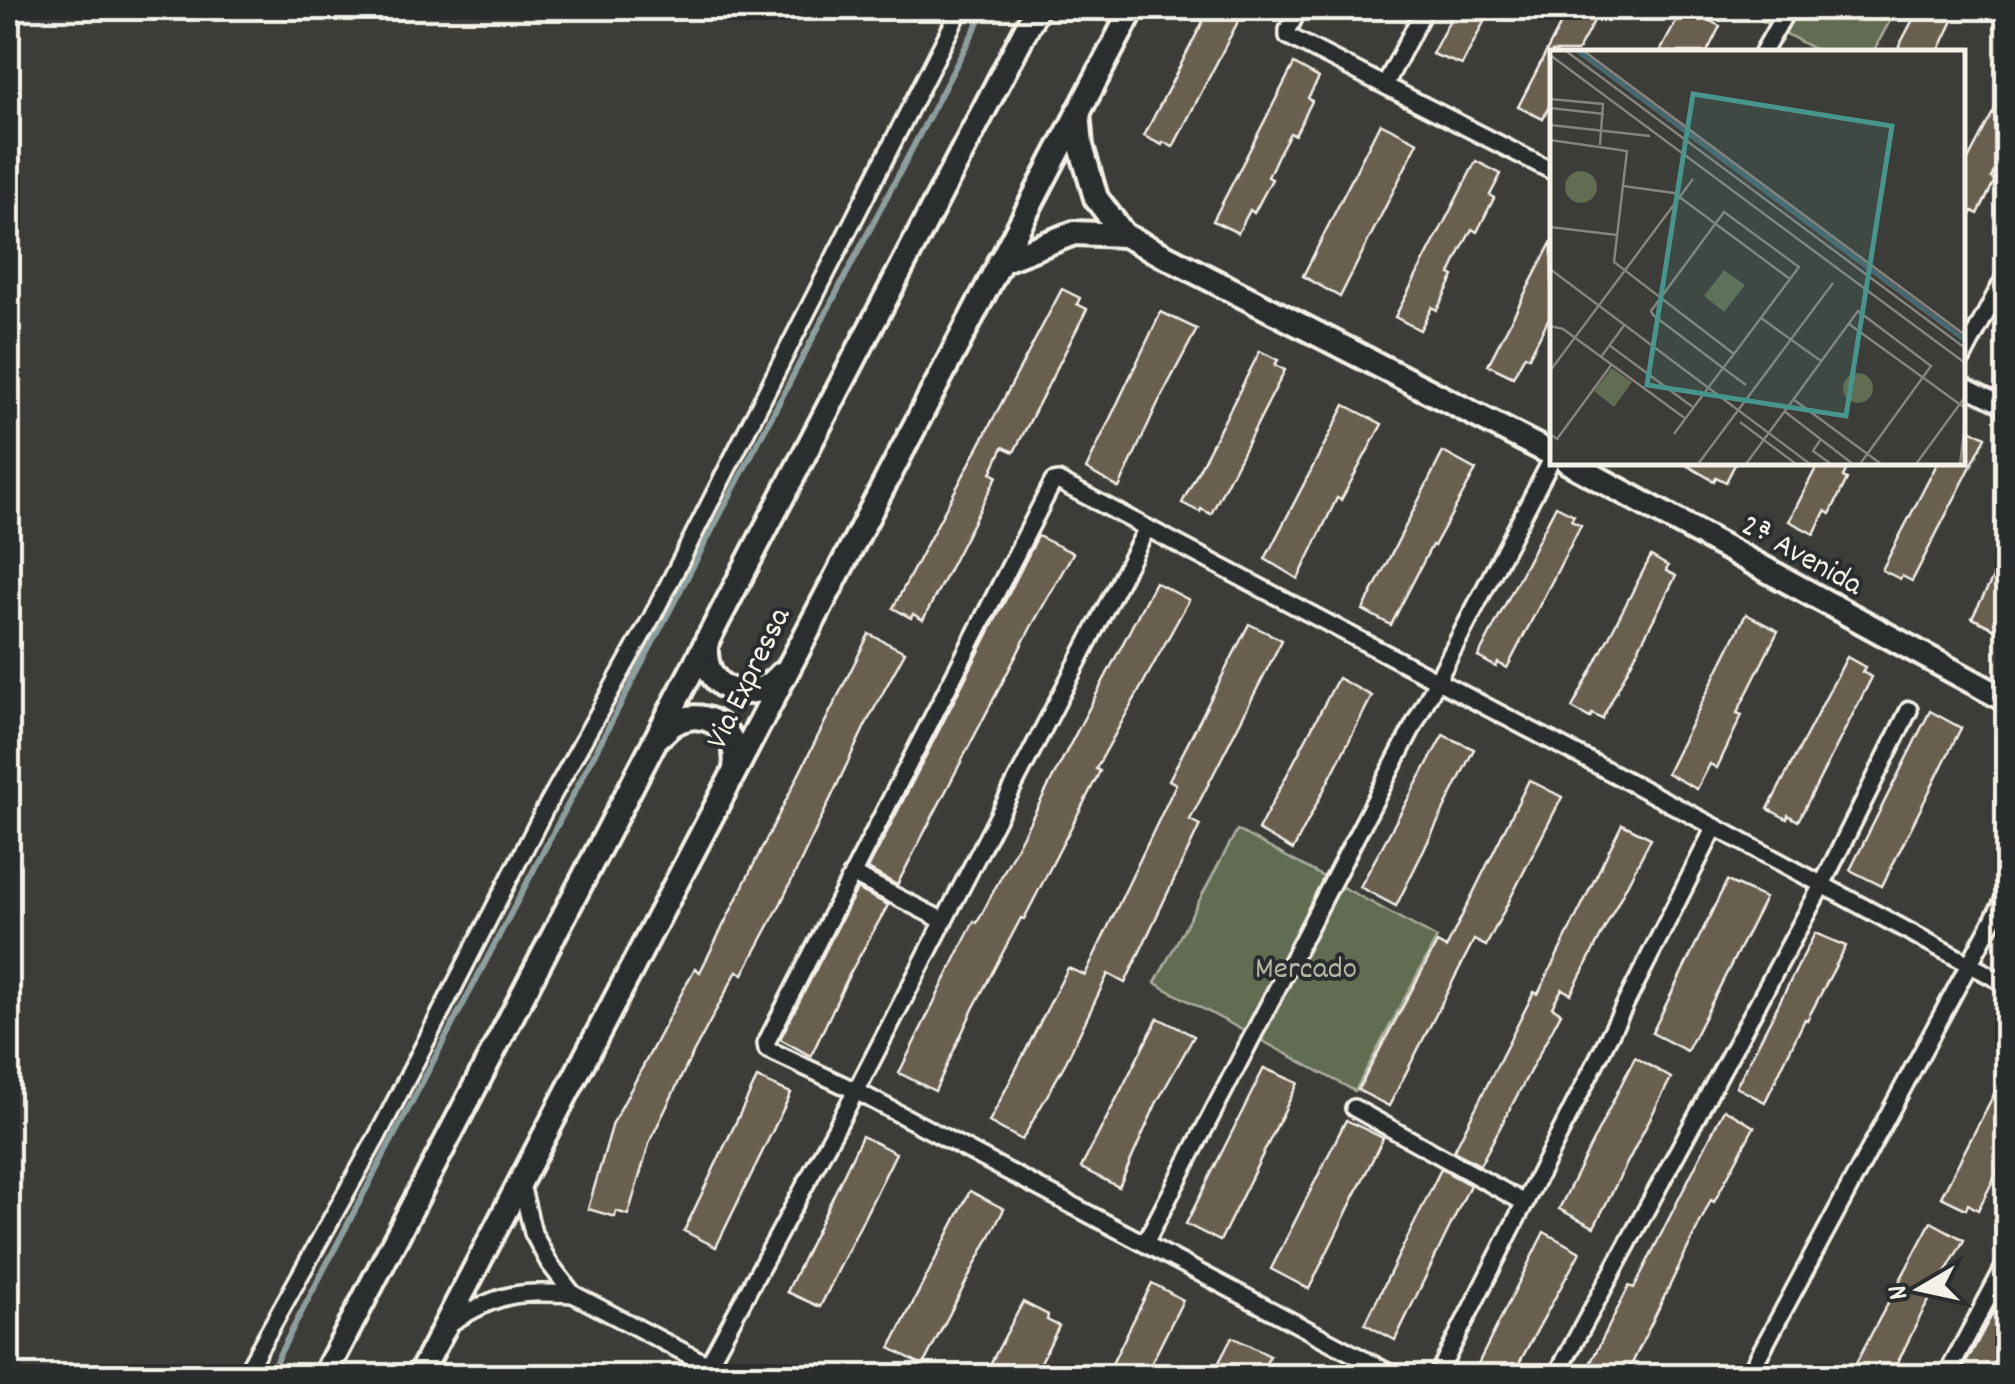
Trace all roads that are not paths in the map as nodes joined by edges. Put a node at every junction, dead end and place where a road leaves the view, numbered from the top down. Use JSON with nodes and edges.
{"nodes":[{"id":1,"x":961,"y":8,"type":"edge"},
{"id":2,"x":1037,"y":8,"type":"edge"},
{"id":3,"x":1133,"y":8,"type":"edge"},
{"id":4,"x":1300,"y":8,"type":"edge"},
{"id":5,"x":1425,"y":8,"type":"edge"},
{"id":6,"x":1788,"y":8,"type":"edge"},
{"id":7,"x":1764,"y":50,"type":"edge"},
{"id":8,"x":1386,"y":85,"type":"junction"},
{"id":9,"x":1078,"y":112,"type":"junction"},
{"id":10,"x":1550,"y":170,"type":"edge"},
{"id":11,"x":1124,"y":235,"type":"junction"},
{"id":12,"x":999,"y":262,"type":"junction"},
{"id":13,"x":2008,"y":271,"type":"edge"},
{"id":14,"x":1965,"y":353,"type":"edge"},
{"id":15,"x":1965,"y":386,"type":"edge"},
{"id":16,"x":2008,"y":408,"type":"edge"},
{"id":17,"x":1550,"y":456,"type":"edge"},
{"id":18,"x":1550,"y":461,"type":"edge"},
{"id":19,"x":1574,"y":465,"type":"edge"},
{"id":20,"x":1148,"y":528,"type":"junction"},
{"id":21,"x":709,"y":632,"type":"junction"},
{"id":22,"x":785,"y":670,"type":"junction"},
{"id":23,"x":1438,"y":681,"type":"junction"},
{"id":24,"x":2008,"y":701,"type":"edge"},
{"id":25,"x":1909,"y":710,"type":"dead end"},
{"id":26,"x":656,"y":744,"type":"junction"},
{"id":27,"x":731,"y":781,"type":"junction"},
{"id":28,"x":1715,"y":827,"type":"junction"},
{"id":29,"x":852,"y":874,"type":"junction"},
{"id":30,"x":1822,"y":886,"type":"junction"},
{"id":31,"x":2008,"y":892,"type":"edge"},
{"id":32,"x":944,"y":921,"type":"junction"},
{"id":33,"x":1968,"y":965,"type":"junction"},
{"id":34,"x":2008,"y":985,"type":"edge"},
{"id":35,"x":856,"y":1092,"type":"junction"},
{"id":36,"x":1354,"y":1108,"type":"dead end"},
{"id":37,"x":520,"y":1183,"type":"junction"},
{"id":38,"x":1525,"y":1203,"type":"junction"},
{"id":39,"x":1145,"y":1244,"type":"junction"},
{"id":40,"x":2008,"y":1260,"type":"edge"},
{"id":41,"x":572,"y":1294,"type":"junction"},
{"id":42,"x":446,"y":1326,"type":"junction"},
{"id":43,"x":705,"y":1371,"type":"edge"},
{"id":44,"x":244,"y":1376,"type":"edge"},
{"id":45,"x":324,"y":1376,"type":"edge"},
{"id":46,"x":419,"y":1376,"type":"edge"},
{"id":47,"x":730,"y":1376,"type":"edge"},
{"id":48,"x":1395,"y":1376,"type":"edge"},
{"id":49,"x":1437,"y":1376,"type":"edge"},
{"id":50,"x":1556,"y":1376,"type":"edge"},
{"id":51,"x":1748,"y":1376,"type":"edge"},
{"id":52,"x":1946,"y":1376,"type":"edge"}],
"edges":[{"from":1,"to":44,"type":"street"},
{"from":2,"to":21,"type":"main road","name":"Via Expressa"},
{"from":3,"to":9,"type":"main road","name":"Via Expressa"},
{"from":4,"to":8,"type":"street"},
{"from":5,"to":8,"type":"street"},
{"from":6,"to":7,"type":"street"},
{"from":8,"to":10,"type":"street"},
{"from":9,"to":11,"type":"main road"},
{"from":9,"to":12,"type":"main road","name":"Via Expressa"},
{"from":11,"to":12,"type":"main road"},
{"from":11,"to":17,"type":"main road"},
{"from":12,"to":22,"type":"main road","name":"Via Expressa"},
{"from":13,"to":14,"type":"street"},
{"from":15,"to":16,"type":"street"},
{"from":18,"to":23,"type":"street"},
{"from":19,"to":24,"type":"main road","name":"2ª Avenida"},
{"from":20,"to":23,"type":"street"},
{"from":20,"to":29,"type":"street"},
{"from":20,"to":32,"type":"street"},
{"from":21,"to":22,"type":"main road"},
{"from":21,"to":26,"type":"main road","name":"Via Expressa"},
{"from":22,"to":27,"type":"main road","name":"Via Expressa"},
{"from":23,"to":28,"type":"street"},
{"from":23,"to":39,"type":"street"},
{"from":25,"to":30,"type":"street"},
{"from":26,"to":27,"type":"main road"},
{"from":26,"to":45,"type":"main road","name":"Via Expressa"},
{"from":27,"to":37,"type":"main road","name":"Via Expressa"},
{"from":28,"to":30,"type":"street"},
{"from":28,"to":38,"type":"street"},
{"from":29,"to":32,"type":"street"},
{"from":29,"to":35,"type":"street"},
{"from":30,"to":33,"type":"street"},
{"from":30,"to":50,"type":"street"},
{"from":31,"to":33,"type":"street"},
{"from":32,"to":35,"type":"street"},
{"from":33,"to":34,"type":"street"},
{"from":33,"to":51,"type":"street"},
{"from":35,"to":39,"type":"street"},
{"from":35,"to":43,"type":"street"},
{"from":36,"to":38,"type":"street"},
{"from":37,"to":41,"type":"street"},
{"from":37,"to":42,"type":"main road","name":"Via Expressa"},
{"from":38,"to":49,"type":"street"},
{"from":39,"to":48,"type":"street"},
{"from":40,"to":52,"type":"street"},
{"from":41,"to":42,"type":"street"},
{"from":41,"to":43,"type":"street"},
{"from":42,"to":46,"type":"main road","name":"Via Expressa"},
{"from":43,"to":47,"type":"street"}]}
